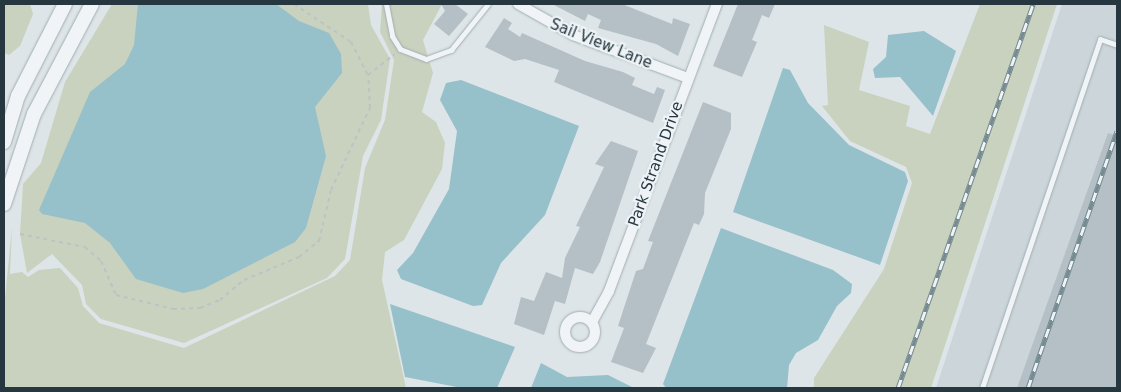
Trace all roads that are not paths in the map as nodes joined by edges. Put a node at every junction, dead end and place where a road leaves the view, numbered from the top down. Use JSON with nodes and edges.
{"nodes":[{"id":1,"x":65,"y":4,"type":"edge"},
{"id":2,"x":92,"y":4,"type":"edge"},
{"id":3,"x":386,"y":4,"type":"edge"},
{"id":4,"x":488,"y":4,"type":"edge"},
{"id":5,"x":518,"y":4,"type":"edge"},
{"id":6,"x":717,"y":4,"type":"edge"},
{"id":7,"x":1117,"y":45,"type":"edge"},
{"id":8,"x":688,"y":78,"type":"junction"},
{"id":9,"x":4,"y":142,"type":"edge"},
{"id":10,"x":4,"y":204,"type":"edge"},
{"id":11,"x":592,"y":322,"type":"dead end"},
{"id":12,"x":982,"y":388,"type":"edge"}],
"edges":[{"from":1,"to":9,"type":"street"},
{"from":2,"to":10,"type":"street"},
{"from":3,"to":4,"type":"lane"},
{"from":5,"to":8,"type":"street","name":"Sail View Lane"},
{"from":6,"to":8,"type":"street","name":"Park Strand Drive"},
{"from":7,"to":12,"type":"lane"},
{"from":8,"to":11,"type":"street","name":"Park Strand Drive"}]}
